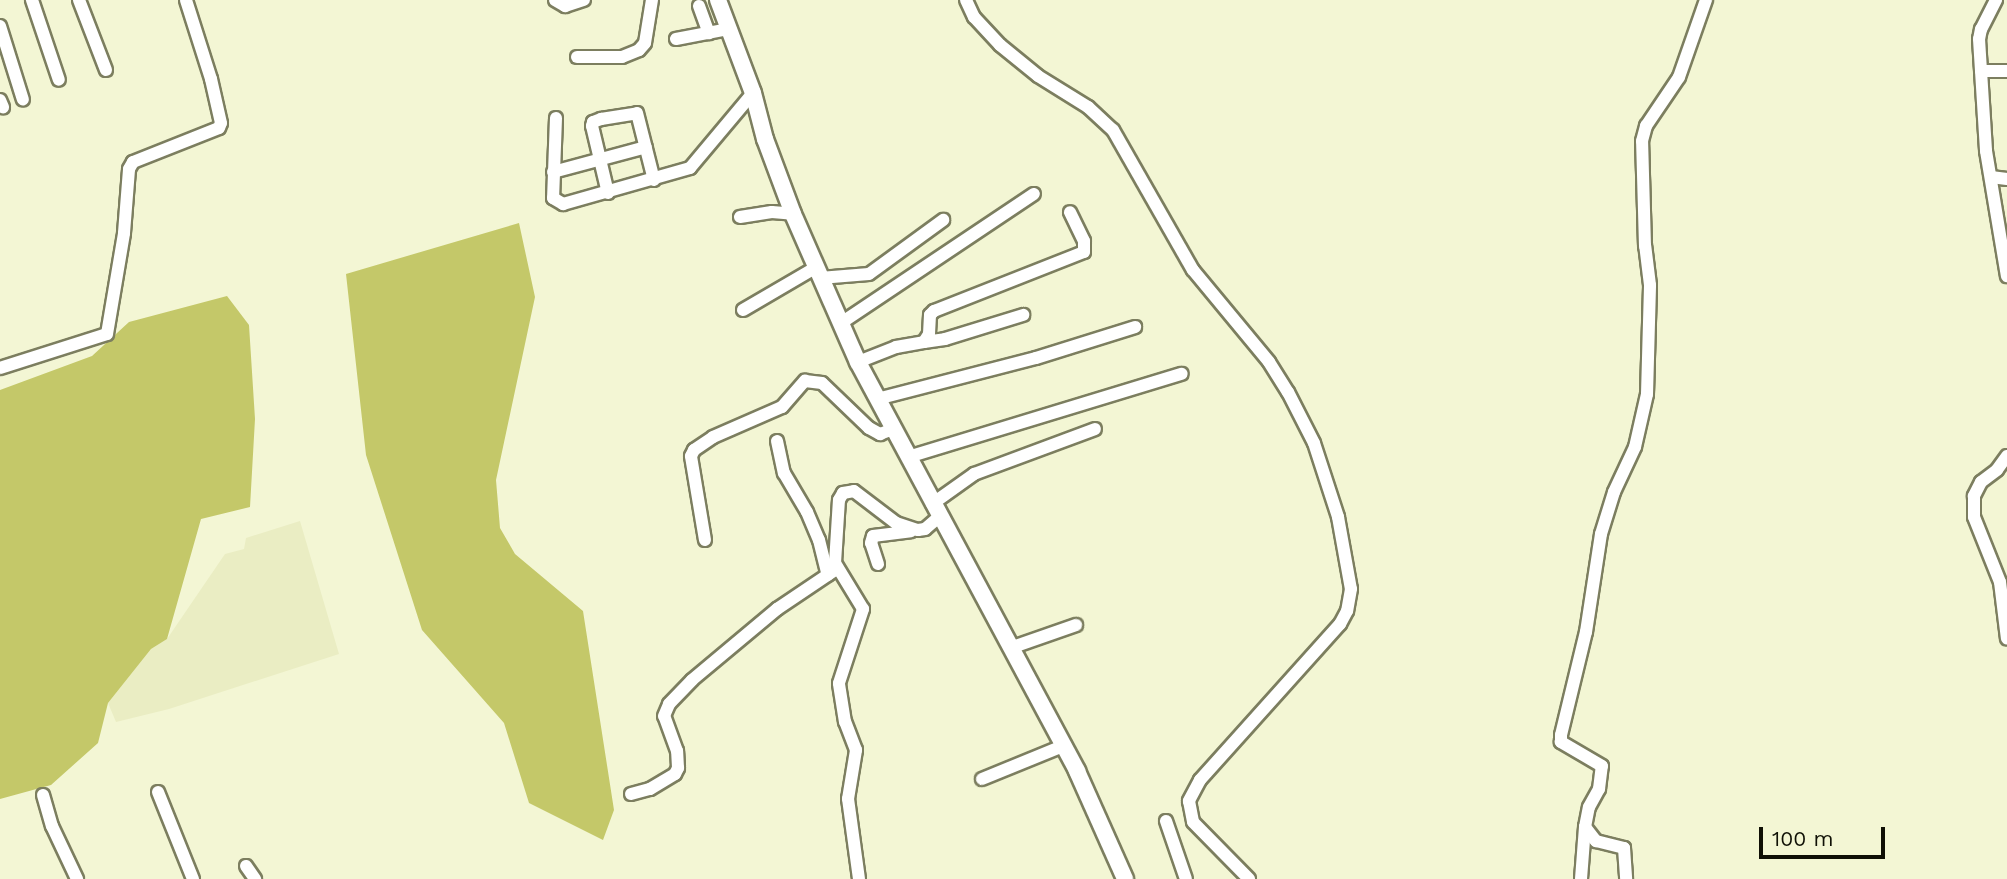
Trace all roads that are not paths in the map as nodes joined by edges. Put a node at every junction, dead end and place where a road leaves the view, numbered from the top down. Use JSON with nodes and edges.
{"nodes":[{"id":1,"x":32,"y":0,"type":"edge"},
{"id":2,"x":79,"y":0,"type":"edge"},
{"id":3,"x":186,"y":0,"type":"edge"},
{"id":4,"x":555,"y":0,"type":"edge"},
{"id":5,"x":583,"y":0,"type":"edge"},
{"id":6,"x":652,"y":0,"type":"edge"},
{"id":7,"x":718,"y":0,"type":"edge"},
{"id":8,"x":966,"y":0,"type":"edge"},
{"id":9,"x":1706,"y":0,"type":"edge"},
{"id":10,"x":1996,"y":0,"type":"edge"},
{"id":11,"x":699,"y":6,"type":"dead end"},
{"id":12,"x":0,"y":26,"type":"edge"},
{"id":13,"x":729,"y":29,"type":"junction"},
{"id":14,"x":709,"y":33,"type":"junction"},
{"id":15,"x":676,"y":39,"type":"dead end"},
{"id":16,"x":577,"y":57,"type":"dead end"},
{"id":17,"x":106,"y":69,"type":"dead end"},
{"id":18,"x":1981,"y":71,"type":"junction"},
{"id":19,"x":2007,"y":71,"type":"edge"},
{"id":20,"x":59,"y":80,"type":"dead end"},
{"id":21,"x":753,"y":93,"type":"junction"},
{"id":22,"x":23,"y":100,"type":"dead end"},
{"id":23,"x":556,"y":118,"type":"dead end"},
{"id":24,"x":646,"y":146,"type":"junction"},
{"id":25,"x":600,"y":159,"type":"junction"},
{"id":26,"x":552,"y":172,"type":"junction"},
{"id":27,"x":1991,"y":177,"type":"junction"},
{"id":28,"x":2007,"y":179,"type":"edge"},
{"id":29,"x":654,"y":180,"type":"junction"},
{"id":30,"x":608,"y":193,"type":"junction"},
{"id":31,"x":1034,"y":194,"type":"dead end"},
{"id":32,"x":1070,"y":212,"type":"dead end"},
{"id":33,"x":793,"y":214,"type":"junction"},
{"id":34,"x":740,"y":217,"type":"dead end"},
{"id":35,"x":943,"y":220,"type":"dead end"},
{"id":36,"x":2005,"y":240,"type":"edge"},
{"id":37,"x":818,"y":273,"type":"junction"},
{"id":38,"x":2007,"y":276,"type":"edge"},
{"id":39,"x":743,"y":310,"type":"dead end"},
{"id":40,"x":1023,"y":315,"type":"dead end"},
{"id":41,"x":841,"y":323,"type":"junction"},
{"id":42,"x":1135,"y":327,"type":"dead end"},
{"id":43,"x":924,"y":342,"type":"junction"},
{"id":44,"x":858,"y":362,"type":"junction"},
{"id":45,"x":0,"y":368,"type":"edge"},
{"id":46,"x":1182,"y":374,"type":"dead end"},
{"id":47,"x":877,"y":399,"type":"junction"},
{"id":48,"x":893,"y":429,"type":"junction"},
{"id":49,"x":1095,"y":429,"type":"dead end"},
{"id":50,"x":777,"y":441,"type":"dead end"},
{"id":51,"x":2007,"y":456,"type":"edge"},
{"id":52,"x":908,"y":457,"type":"junction"},
{"id":53,"x":935,"y":511,"type":"junction"},
{"id":54,"x":918,"y":530,"type":"junction"},
{"id":55,"x":705,"y":540,"type":"dead end"},
{"id":56,"x":878,"y":564,"type":"dead end"},
{"id":57,"x":833,"y":572,"type":"junction"},
{"id":58,"x":1076,"y":625,"type":"dead end"},
{"id":59,"x":2007,"y":639,"type":"edge"},
{"id":60,"x":1010,"y":648,"type":"junction"},
{"id":61,"x":1063,"y":746,"type":"junction"},
{"id":62,"x":982,"y":779,"type":"dead end"},
{"id":63,"x":158,"y":792,"type":"dead end"},
{"id":64,"x":631,"y":794,"type":"dead end"},
{"id":65,"x":43,"y":795,"type":"dead end"},
{"id":66,"x":1166,"y":821,"type":"dead end"},
{"id":67,"x":1585,"y":827,"type":"junction"},
{"id":68,"x":246,"y":866,"type":"dead end"},
{"id":69,"x":77,"y":879,"type":"edge"},
{"id":70,"x":193,"y":879,"type":"edge"},
{"id":71,"x":255,"y":879,"type":"edge"},
{"id":72,"x":859,"y":879,"type":"edge"},
{"id":73,"x":1125,"y":879,"type":"edge"},
{"id":74,"x":1186,"y":879,"type":"edge"},
{"id":75,"x":1249,"y":879,"type":"edge"},
{"id":76,"x":1581,"y":879,"type":"edge"},
{"id":77,"x":1626,"y":879,"type":"edge"}],
"edges":[{"from":1,"to":20,"type":"street"},
{"from":2,"to":17,"type":"street"},
{"from":3,"to":45,"type":"street"},
{"from":4,"to":5,"type":"street"},
{"from":6,"to":16,"type":"street"},
{"from":7,"to":13,"type":"main road"},
{"from":8,"to":75,"type":"street"},
{"from":9,"to":67,"type":"street"},
{"from":10,"to":18,"type":"street"},
{"from":11,"to":14,"type":"street"},
{"from":12,"to":22,"type":"street"},
{"from":13,"to":14,"type":"street"},
{"from":13,"to":21,"type":"main road"},
{"from":14,"to":15,"type":"street"},
{"from":18,"to":19,"type":"street"},
{"from":18,"to":27,"type":"street"},
{"from":21,"to":29,"type":"street"},
{"from":21,"to":33,"type":"main road"},
{"from":23,"to":26,"type":"street"},
{"from":24,"to":25,"type":"street"},
{"from":24,"to":25,"type":"street"},
{"from":24,"to":29,"type":"street"},
{"from":25,"to":26,"type":"street"},
{"from":25,"to":30,"type":"street"},
{"from":26,"to":30,"type":"street"},
{"from":27,"to":28,"type":"street"},
{"from":27,"to":36,"type":"street"},
{"from":29,"to":30,"type":"street"},
{"from":31,"to":41,"type":"street"},
{"from":32,"to":43,"type":"street"},
{"from":33,"to":34,"type":"street"},
{"from":33,"to":37,"type":"main road"},
{"from":35,"to":37,"type":"street"},
{"from":36,"to":38,"type":"street"},
{"from":37,"to":39,"type":"street"},
{"from":37,"to":41,"type":"main road"},
{"from":40,"to":43,"type":"street"},
{"from":41,"to":44,"type":"main road"},
{"from":42,"to":47,"type":"street"},
{"from":43,"to":44,"type":"street"},
{"from":44,"to":47,"type":"main road"},
{"from":46,"to":52,"type":"street"},
{"from":47,"to":48,"type":"main road"},
{"from":48,"to":52,"type":"main road"},
{"from":48,"to":55,"type":"street"},
{"from":49,"to":53,"type":"street"},
{"from":50,"to":57,"type":"street"},
{"from":51,"to":59,"type":"street"},
{"from":52,"to":53,"type":"main road"},
{"from":53,"to":54,"type":"street"},
{"from":53,"to":60,"type":"main road"},
{"from":54,"to":56,"type":"street"},
{"from":54,"to":57,"type":"street"},
{"from":57,"to":64,"type":"street"},
{"from":57,"to":72,"type":"street"},
{"from":58,"to":60,"type":"street"},
{"from":60,"to":61,"type":"main road"},
{"from":61,"to":62,"type":"street"},
{"from":61,"to":73,"type":"main road"},
{"from":63,"to":70,"type":"street"},
{"from":65,"to":69,"type":"street"},
{"from":66,"to":74,"type":"street"},
{"from":67,"to":76,"type":"street"},
{"from":67,"to":77,"type":"street"},
{"from":68,"to":71,"type":"street"}]}
